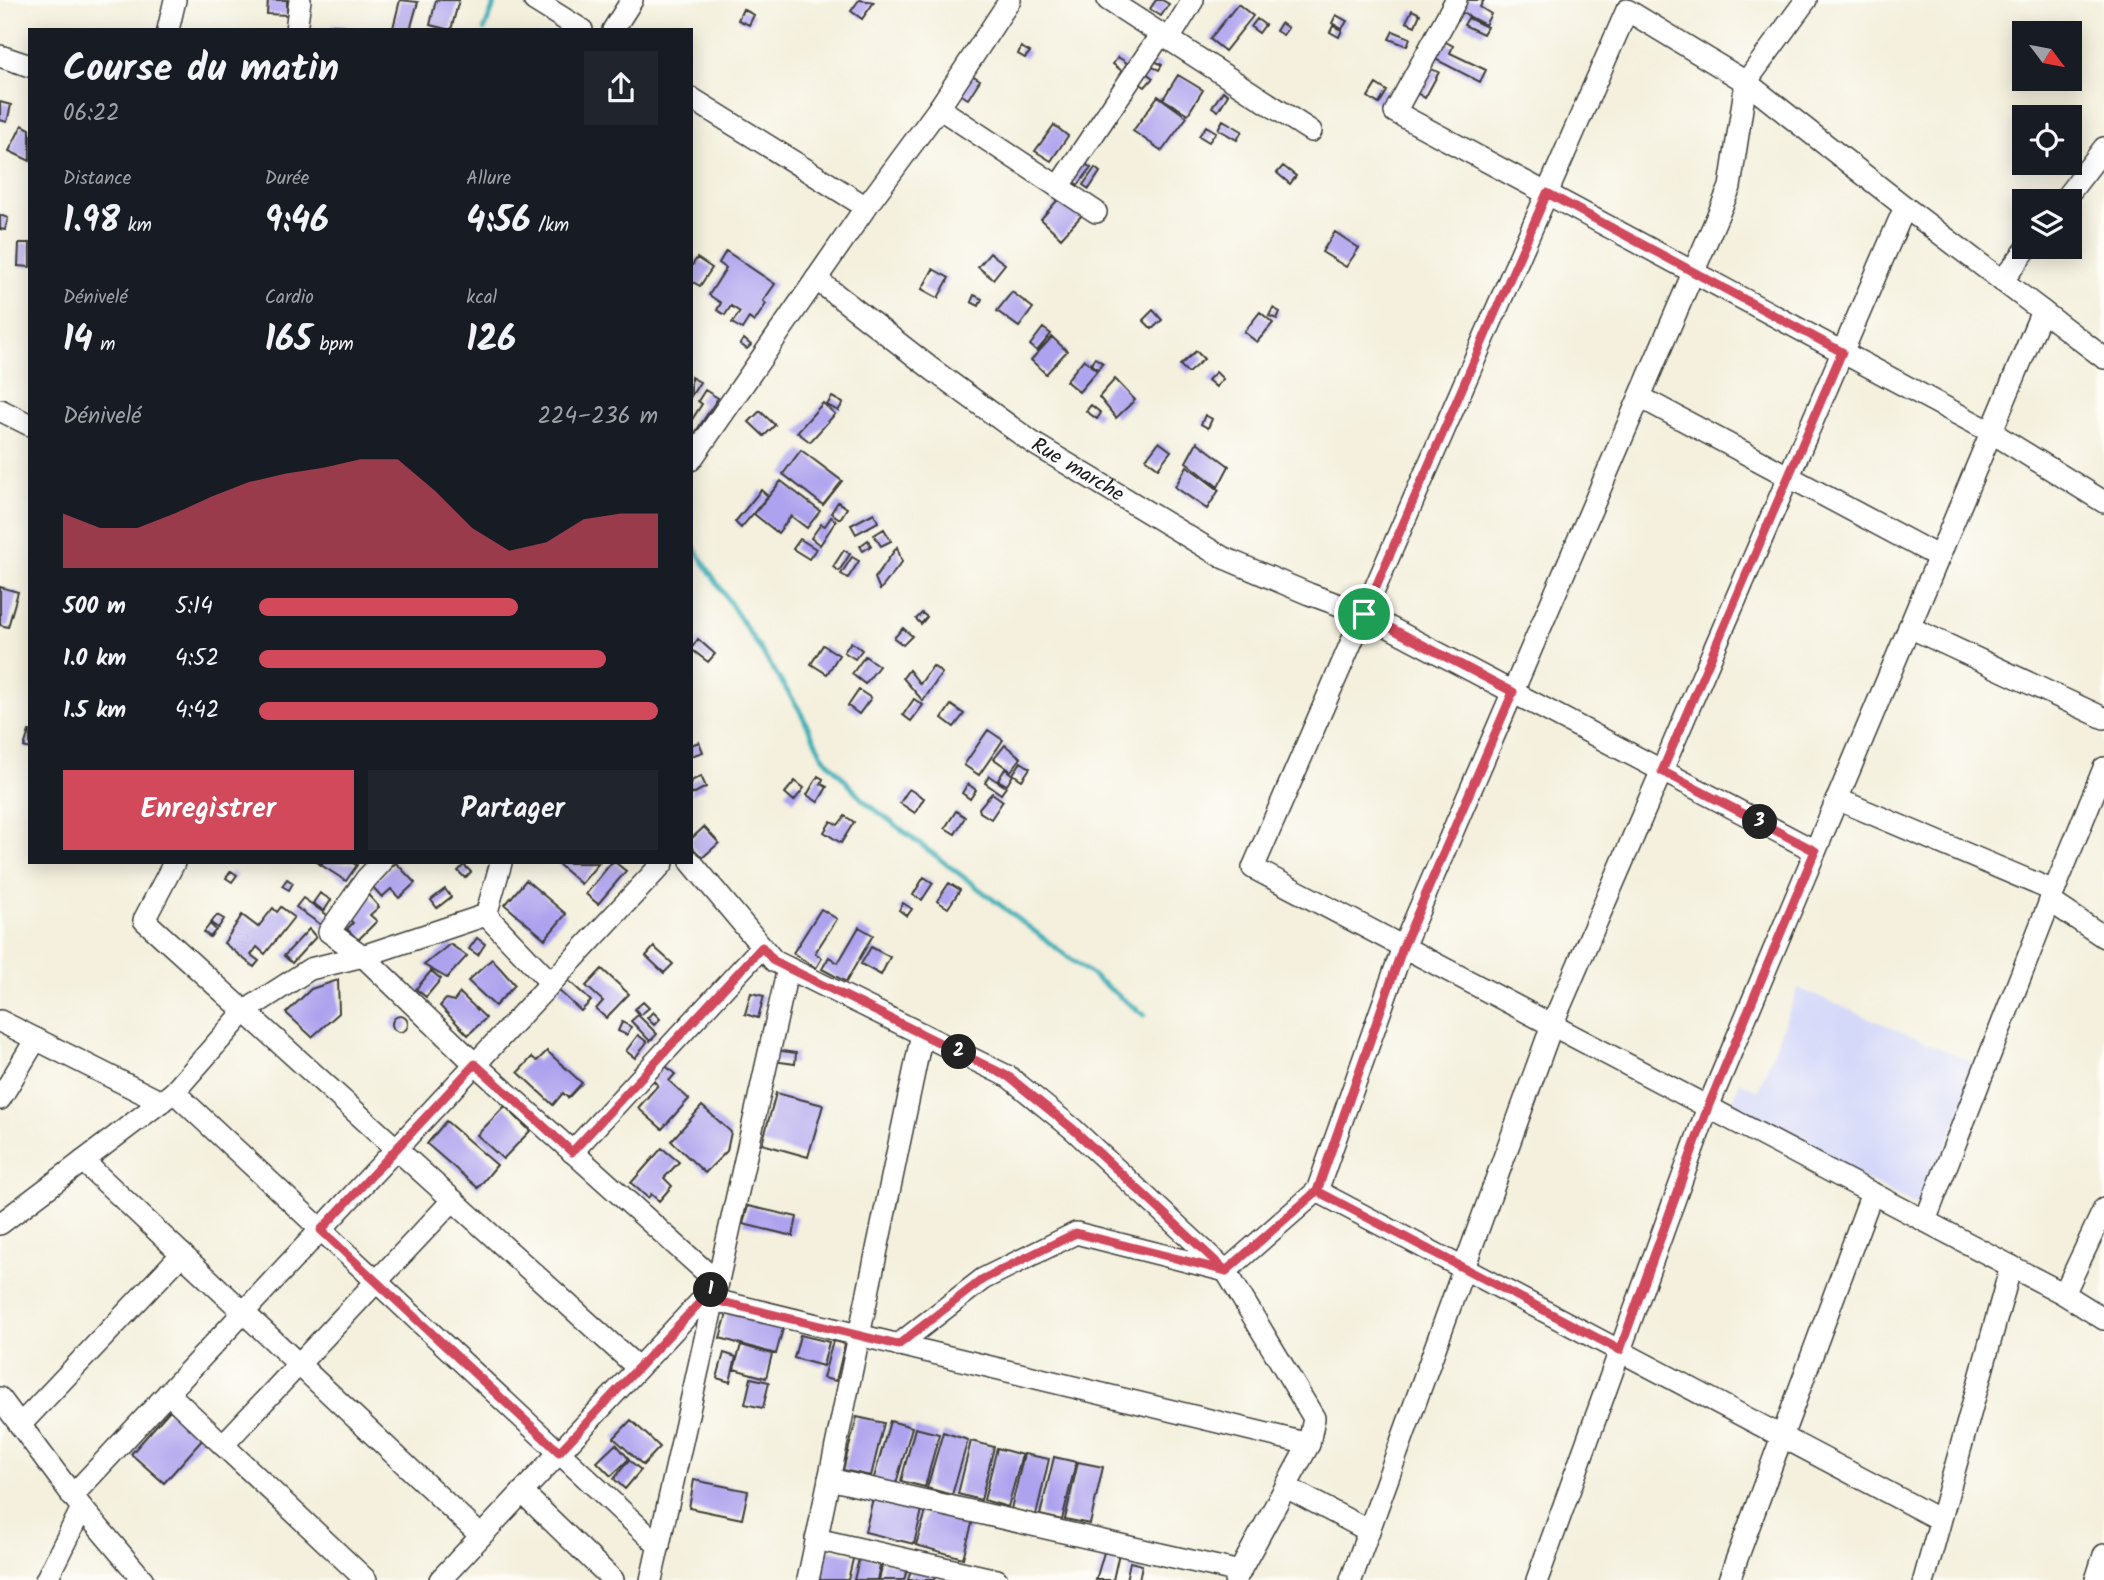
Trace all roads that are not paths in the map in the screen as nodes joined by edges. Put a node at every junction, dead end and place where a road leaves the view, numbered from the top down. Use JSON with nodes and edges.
{"nodes":[{"id":1,"x":175,"y":0,"type":"edge"},
{"id":2,"x":300,"y":0,"type":"edge"},
{"id":3,"x":534,"y":0,"type":"edge"},
{"id":4,"x":632,"y":0,"type":"edge"},
{"id":5,"x":1010,"y":0,"type":"edge"},
{"id":6,"x":1108,"y":0,"type":"edge"},
{"id":7,"x":1194,"y":0,"type":"edge"},
{"id":8,"x":1456,"y":0,"type":"edge"},
{"id":9,"x":1806,"y":0,"type":"edge"},
{"id":10,"x":168,"y":28,"type":"edge"},
{"id":11,"x":296,"y":28,"type":"edge"},
{"id":12,"x":579,"y":28,"type":"edge"},
{"id":13,"x":614,"y":28,"type":"edge"},
{"id":14,"x":1165,"y":37,"type":"junction"},
{"id":15,"x":0,"y":56,"type":"edge"},
{"id":16,"x":28,"y":65,"type":"edge"},
{"id":17,"x":1746,"y":82,"type":"junction"},
{"id":18,"x":693,"y":99,"type":"edge"},
{"id":19,"x":939,"y":108,"type":"junction"},
{"id":20,"x":1311,"y":131,"type":"dead end"},
{"id":21,"x":2103,"y":152,"type":"edge"},
{"id":22,"x":1058,"y":187,"type":"junction"},
{"id":23,"x":2073,"y":189,"type":"edge"},
{"id":24,"x":1547,"y":193,"type":"junction"},
{"id":25,"x":866,"y":207,"type":"junction"},
{"id":26,"x":1905,"y":207,"type":"junction"},
{"id":27,"x":1096,"y":212,"type":"dead end"},
{"id":28,"x":2019,"y":259,"type":"edge"},
{"id":29,"x":1694,"y":272,"type":"junction"},
{"id":30,"x":816,"y":279,"type":"junction"},
{"id":31,"x":2002,"y":281,"type":"junction"},
{"id":32,"x":2042,"y":311,"type":"junction"},
{"id":33,"x":1842,"y":352,"type":"junction"},
{"id":34,"x":2104,"y":358,"type":"edge"},
{"id":35,"x":1640,"y":397,"type":"junction"},
{"id":36,"x":0,"y":410,"type":"edge"},
{"id":37,"x":28,"y":424,"type":"edge"},
{"id":38,"x":1991,"y":432,"type":"junction"},
{"id":39,"x":693,"y":457,"type":"edge"},
{"id":40,"x":1788,"y":477,"type":"junction"},
{"id":41,"x":2104,"y":502,"type":"edge"},
{"id":42,"x":1939,"y":557,"type":"junction"},
{"id":43,"x":1364,"y":614,"type":"junction"},
{"id":44,"x":1909,"y":627,"type":"junction"},
{"id":45,"x":1513,"y":692,"type":"junction"},
{"id":46,"x":2104,"y":718,"type":"edge"},
{"id":47,"x":2104,"y":768,"type":"edge"},
{"id":48,"x":1662,"y":771,"type":"junction"},
{"id":49,"x":1837,"y":799,"type":"junction"},
{"id":50,"x":1815,"y":851,"type":"junction"},
{"id":51,"x":173,"y":864,"type":"edge"},
{"id":52,"x":380,"y":864,"type":"edge"},
{"id":53,"x":501,"y":864,"type":"edge"},
{"id":54,"x":662,"y":864,"type":"edge"},
{"id":55,"x":693,"y":864,"type":"edge"},
{"id":56,"x":2052,"y":896,"type":"junction"},
{"id":57,"x":486,"y":915,"type":"junction"},
{"id":58,"x":2104,"y":937,"type":"edge"},
{"id":59,"x":762,"y":947,"type":"junction"},
{"id":60,"x":1403,"y":947,"type":"junction"},
{"id":61,"x":363,"y":956,"type":"junction"},
{"id":62,"x":788,"y":968,"type":"junction"},
{"id":63,"x":551,"y":983,"type":"junction"},
{"id":64,"x":245,"y":1011,"type":"junction"},
{"id":65,"x":0,"y":1021,"type":"edge"},
{"id":66,"x":1552,"y":1025,"type":"junction"},
{"id":67,"x":922,"y":1034,"type":"junction"},
{"id":68,"x":36,"y":1039,"type":"junction"},
{"id":69,"x":475,"y":1064,"type":"junction"},
{"id":70,"x":167,"y":1097,"type":"junction"},
{"id":71,"x":0,"y":1099,"type":"edge"},
{"id":72,"x":1708,"y":1107,"type":"junction"},
{"id":73,"x":396,"y":1149,"type":"junction"},
{"id":74,"x":572,"y":1152,"type":"junction"},
{"id":75,"x":83,"y":1161,"type":"junction"},
{"id":76,"x":1317,"y":1191,"type":"junction"},
{"id":77,"x":1872,"y":1193,"type":"junction"},
{"id":78,"x":453,"y":1200,"type":"junction"},
{"id":79,"x":2104,"y":1209,"type":"edge"},
{"id":80,"x":1925,"y":1221,"type":"junction"},
{"id":81,"x":0,"y":1224,"type":"edge"},
{"id":82,"x":321,"y":1230,"type":"junction"},
{"id":83,"x":182,"y":1254,"type":"junction"},
{"id":84,"x":2011,"y":1266,"type":"junction"},
{"id":85,"x":1464,"y":1268,"type":"junction"},
{"id":86,"x":1226,"y":1271,"type":"junction"},
{"id":87,"x":377,"y":1282,"type":"junction"},
{"id":88,"x":716,"y":1292,"type":"junction"},
{"id":89,"x":2064,"y":1294,"type":"junction"},
{"id":90,"x":243,"y":1312,"type":"junction"},
{"id":91,"x":2104,"y":1320,"type":"edge"},
{"id":92,"x":859,"y":1335,"type":"junction"},
{"id":93,"x":898,"y":1345,"type":"junction"},
{"id":94,"x":1620,"y":1350,"type":"junction"},
{"id":95,"x":299,"y":1365,"type":"junction"},
{"id":96,"x":638,"y":1368,"type":"junction"},
{"id":97,"x":168,"y":1393,"type":"junction"},
{"id":98,"x":0,"y":1398,"type":"edge"},
{"id":99,"x":20,"y":1425,"type":"junction"},
{"id":100,"x":1782,"y":1436,"type":"junction"},
{"id":101,"x":1309,"y":1444,"type":"junction"},
{"id":102,"x":223,"y":1446,"type":"junction"},
{"id":103,"x":559,"y":1452,"type":"junction"},
{"id":104,"x":829,"y":1479,"type":"junction"},
{"id":105,"x":1286,"y":1487,"type":"junction"},
{"id":106,"x":522,"y":1492,"type":"junction"},
{"id":107,"x":77,"y":1502,"type":"junction"},
{"id":108,"x":1940,"y":1520,"type":"junction"},
{"id":109,"x":1368,"y":1531,"type":"junction"},
{"id":110,"x":481,"y":1536,"type":"junction"},
{"id":111,"x":817,"y":1539,"type":"junction"},
{"id":112,"x":659,"y":1546,"type":"junction"},
{"id":113,"x":2104,"y":1555,"type":"edge"},
{"id":114,"x":1238,"y":1576,"type":"edge"},
{"id":115,"x":46,"y":1580,"type":"edge"},
{"id":116,"x":143,"y":1580,"type":"edge"},
{"id":117,"x":366,"y":1580,"type":"edge"},
{"id":118,"x":440,"y":1580,"type":"edge"},
{"id":119,"x":613,"y":1580,"type":"edge"},
{"id":120,"x":651,"y":1580,"type":"edge"},
{"id":121,"x":808,"y":1580,"type":"edge"},
{"id":122,"x":996,"y":1580,"type":"edge"},
{"id":123,"x":1351,"y":1580,"type":"edge"},
{"id":124,"x":1537,"y":1580,"type":"edge"},
{"id":125,"x":1729,"y":1580,"type":"edge"},
{"id":126,"x":1924,"y":1580,"type":"edge"},
{"id":127,"x":2096,"y":1580,"type":"edge"}],
"edges":[{"from":1,"to":10,"type":"street"},
{"from":2,"to":11,"type":"street"},
{"from":3,"to":12,"type":"street"},
{"from":4,"to":13,"type":"street"},
{"from":5,"to":19,"type":"street"},
{"from":6,"to":14,"type":"street"},
{"from":7,"to":14,"type":"street"},
{"from":8,"to":24,"type":"street"},
{"from":9,"to":17,"type":"street"},
{"from":14,"to":20,"type":"street"},
{"from":14,"to":22,"type":"street"},
{"from":15,"to":16,"type":"street"},
{"from":17,"to":24,"type":"street"},
{"from":17,"to":26,"type":"street"},
{"from":17,"to":29,"type":"street"},
{"from":18,"to":25,"type":"street"},
{"from":19,"to":22,"type":"street"},
{"from":19,"to":25,"type":"street"},
{"from":21,"to":23,"type":"street"},
{"from":22,"to":27,"type":"street"},
{"from":24,"to":29,"type":"street"},
{"from":24,"to":43,"type":"street"},
{"from":25,"to":30,"type":"street"},
{"from":26,"to":31,"type":"street"},
{"from":26,"to":33,"type":"street"},
{"from":28,"to":31,"type":"street"},
{"from":29,"to":33,"type":"street"},
{"from":29,"to":35,"type":"street"},
{"from":30,"to":39,"type":"street"},
{"from":30,"to":43,"type":"street","name":"Rue marche"},
{"from":31,"to":32,"type":"street"},
{"from":32,"to":34,"type":"street"},
{"from":32,"to":38,"type":"street"},
{"from":33,"to":38,"type":"street"},
{"from":33,"to":40,"type":"street"},
{"from":35,"to":40,"type":"street"},
{"from":35,"to":45,"type":"street"},
{"from":36,"to":37,"type":"street"},
{"from":38,"to":41,"type":"street"},
{"from":38,"to":42,"type":"street"},
{"from":40,"to":42,"type":"street"},
{"from":40,"to":48,"type":"street"},
{"from":42,"to":44,"type":"street"},
{"from":43,"to":45,"type":"street","name":"Rue marche"},
{"from":43,"to":60,"type":"street"},
{"from":44,"to":46,"type":"street"},
{"from":44,"to":49,"type":"street"},
{"from":45,"to":48,"type":"street","name":"Rue marche"},
{"from":45,"to":60,"type":"street"},
{"from":47,"to":56,"type":"street"},
{"from":48,"to":50,"type":"street","name":"Rue marche"},
{"from":48,"to":66,"type":"street"},
{"from":49,"to":50,"type":"street"},
{"from":49,"to":56,"type":"street"},
{"from":50,"to":72,"type":"street"},
{"from":51,"to":64,"type":"street"},
{"from":52,"to":61,"type":"street"},
{"from":53,"to":57,"type":"street"},
{"from":54,"to":63,"type":"street"},
{"from":55,"to":59,"type":"street"},
{"from":56,"to":58,"type":"street"},
{"from":56,"to":80,"type":"street"},
{"from":57,"to":61,"type":"street"},
{"from":57,"to":63,"type":"street"},
{"from":59,"to":62,"type":"street"},
{"from":59,"to":74,"type":"street"},
{"from":60,"to":66,"type":"street"},
{"from":60,"to":76,"type":"street"},
{"from":61,"to":64,"type":"street"},
{"from":61,"to":69,"type":"street"},
{"from":62,"to":67,"type":"street"},
{"from":62,"to":88,"type":"street"},
{"from":63,"to":69,"type":"street"},
{"from":64,"to":70,"type":"street"},
{"from":64,"to":73,"type":"street"},
{"from":65,"to":68,"type":"street"},
{"from":66,"to":72,"type":"street"},
{"from":66,"to":85,"type":"street"},
{"from":67,"to":86,"type":"street"},
{"from":67,"to":92,"type":"street"},
{"from":68,"to":70,"type":"street"},
{"from":68,"to":71,"type":"street"},
{"from":69,"to":73,"type":"street"},
{"from":69,"to":74,"type":"street"},
{"from":70,"to":75,"type":"street"},
{"from":70,"to":82,"type":"street"},
{"from":72,"to":77,"type":"street"},
{"from":72,"to":94,"type":"street"},
{"from":73,"to":78,"type":"street"},
{"from":73,"to":82,"type":"street"},
{"from":74,"to":88,"type":"street"},
{"from":75,"to":81,"type":"street"},
{"from":75,"to":83,"type":"street"},
{"from":76,"to":85,"type":"street"},
{"from":76,"to":86,"type":"street"},
{"from":77,"to":80,"type":"street"},
{"from":77,"to":100,"type":"street"},
{"from":78,"to":87,"type":"street"},
{"from":78,"to":96,"type":"street"},
{"from":79,"to":89,"type":"street"},
{"from":80,"to":84,"type":"street"},
{"from":82,"to":87,"type":"street"},
{"from":82,"to":90,"type":"street"},
{"from":83,"to":90,"type":"street"},
{"from":83,"to":99,"type":"street"},
{"from":84,"to":89,"type":"street"},
{"from":84,"to":108,"type":"street"},
{"from":85,"to":94,"type":"street"},
{"from":85,"to":109,"type":"street"},
{"from":86,"to":93,"type":"street"},
{"from":86,"to":101,"type":"street"},
{"from":87,"to":95,"type":"street"},
{"from":87,"to":103,"type":"street"},
{"from":88,"to":92,"type":"street"},
{"from":88,"to":96,"type":"street"},
{"from":88,"to":112,"type":"street"},
{"from":89,"to":91,"type":"street"},
{"from":90,"to":95,"type":"street"},
{"from":90,"to":97,"type":"street"},
{"from":92,"to":93,"type":"street"},
{"from":92,"to":104,"type":"street"},
{"from":93,"to":101,"type":"street"},
{"from":94,"to":100,"type":"street"},
{"from":94,"to":124,"type":"street"},
{"from":95,"to":102,"type":"street"},
{"from":95,"to":110,"type":"street"},
{"from":96,"to":103,"type":"street"},
{"from":97,"to":102,"type":"street"},
{"from":97,"to":107,"type":"street"},
{"from":98,"to":99,"type":"street"},
{"from":99,"to":107,"type":"street"},
{"from":100,"to":108,"type":"street"},
{"from":100,"to":125,"type":"street"},
{"from":101,"to":105,"type":"street"},
{"from":102,"to":117,"type":"street"},
{"from":103,"to":106,"type":"street"},
{"from":103,"to":112,"type":"street"},
{"from":104,"to":111,"type":"street"},
{"from":104,"to":114,"type":"street"},
{"from":105,"to":109,"type":"street"},
{"from":105,"to":114,"type":"street"},
{"from":106,"to":110,"type":"street"},
{"from":106,"to":119,"type":"street"},
{"from":107,"to":115,"type":"street"},
{"from":107,"to":116,"type":"street"},
{"from":108,"to":126,"type":"street"},
{"from":109,"to":123,"type":"street"},
{"from":110,"to":118,"type":"street"},
{"from":111,"to":121,"type":"street"},
{"from":111,"to":122,"type":"street"},
{"from":112,"to":120,"type":"street"},
{"from":113,"to":127,"type":"street"}]}
